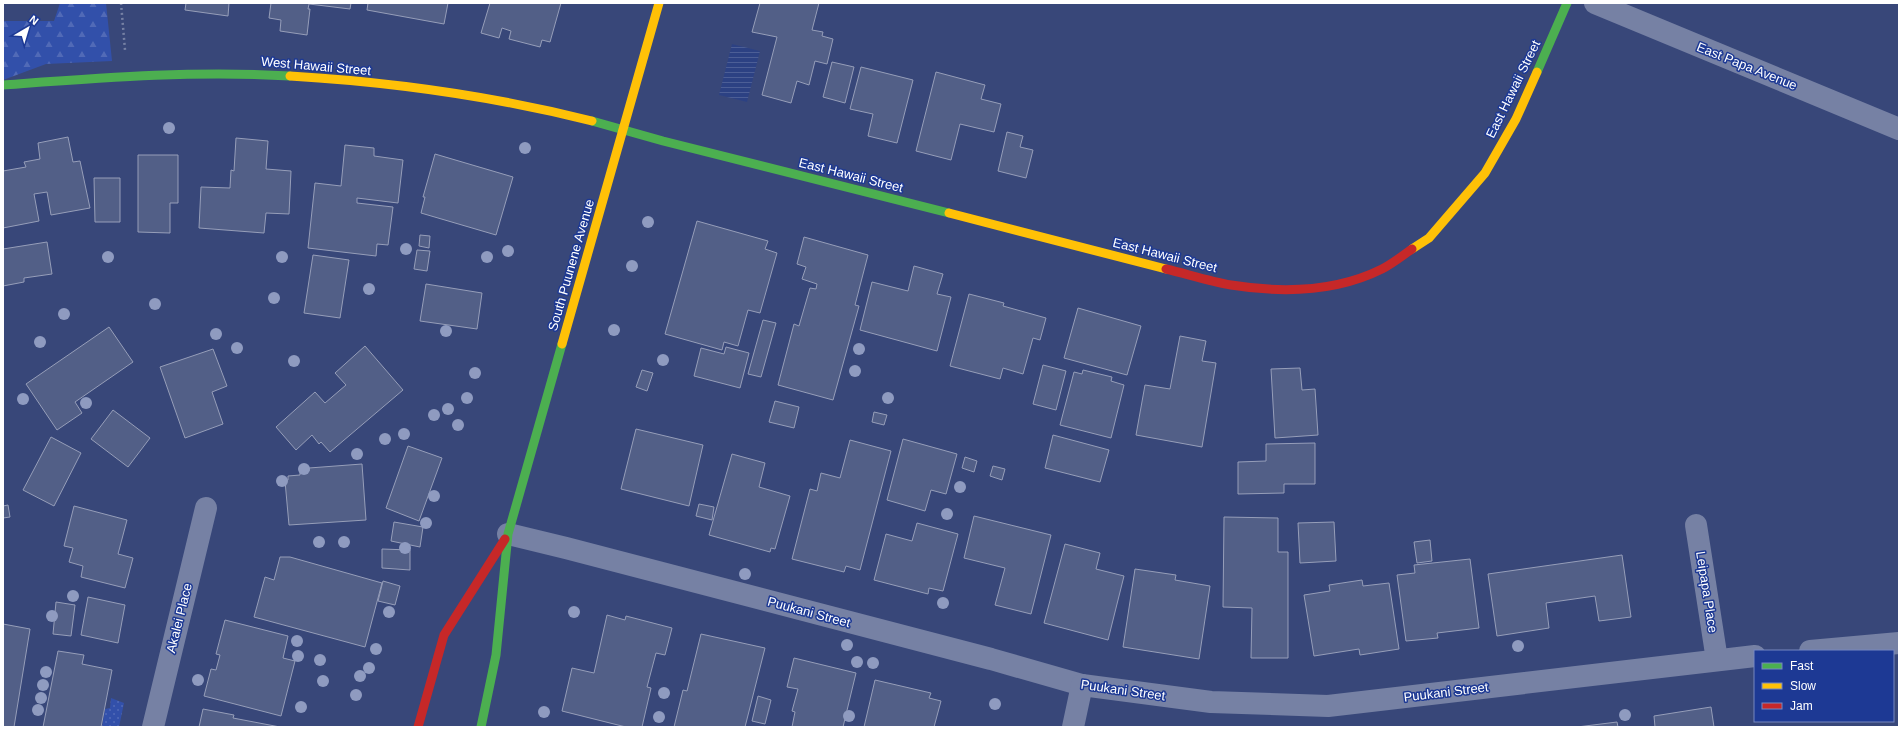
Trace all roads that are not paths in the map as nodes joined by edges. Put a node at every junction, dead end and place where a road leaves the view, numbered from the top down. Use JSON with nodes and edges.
{"nodes":[{"id":1,"x":659,"y":3,"type":"edge"},
{"id":2,"x":1567,"y":3,"type":"edge"},
{"id":3,"x":1595,"y":3,"type":"edge"},
{"id":4,"x":3,"y":85,"type":"edge"},
{"id":5,"x":623,"y":128,"type":"junction"},
{"id":6,"x":1899,"y":129,"type":"edge"},
{"id":7,"x":206,"y":508,"type":"dead end"},
{"id":8,"x":1696,"y":525,"type":"dead end"},
{"id":9,"x":508,"y":534,"type":"junction"},
{"id":10,"x":1899,"y":643,"type":"edge"},
{"id":11,"x":1821,"y":650,"type":"edge"},
{"id":12,"x":1754,"y":656,"type":"edge"},
{"id":13,"x":1717,"y":660,"type":"junction"},
{"id":14,"x":1082,"y":685,"type":"junction"},
{"id":15,"x":153,"y":727,"type":"edge"},
{"id":16,"x":418,"y":727,"type":"edge"},
{"id":17,"x":481,"y":727,"type":"edge"},
{"id":18,"x":1074,"y":727,"type":"edge"}],
"edges":[{"from":1,"to":5,"type":"street","name":"South Puunene Avenue"},
{"from":2,"to":5,"type":"street","name":"East Hawaii Street"},
{"from":3,"to":6,"type":"street","name":"East Papa Avenue"},
{"from":4,"to":5,"type":"street","name":"West Hawaii Street"},
{"from":5,"to":9,"type":"street","name":"South Puunene Avenue"},
{"from":7,"to":15,"type":"street","name":"Akalei Place"},
{"from":8,"to":13,"type":"street","name":"Leipapa Place"},
{"from":9,"to":14,"type":"street","name":"Puukani Street"},
{"from":9,"to":16,"type":"street","name":"South Puunene Avenue"},
{"from":9,"to":17,"type":"street","name":"South Puunene Avenue"},
{"from":10,"to":11,"type":"street"},
{"from":12,"to":13,"type":"street","name":"Puukani Street"},
{"from":13,"to":14,"type":"street","name":"Puukani Street"},
{"from":14,"to":18,"type":"street"}]}
